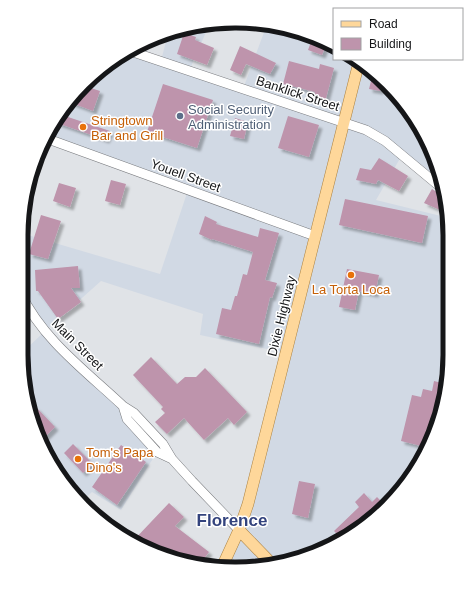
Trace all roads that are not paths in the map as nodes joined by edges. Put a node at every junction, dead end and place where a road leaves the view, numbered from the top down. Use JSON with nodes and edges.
{"nodes":[{"id":1,"x":137,"y":53,"type":"edge"},
{"id":2,"x":358,"y":68,"type":"edge"},
{"id":3,"x":344,"y":122,"type":"junction"},
{"id":4,"x":51,"y":140,"type":"edge"},
{"id":5,"x":436,"y":184,"type":"edge"},
{"id":6,"x":315,"y":236,"type":"junction"},
{"id":7,"x":28,"y":306,"type":"edge"},
{"id":8,"x":239,"y":530,"type":"junction"},
{"id":9,"x":267,"y":559,"type":"edge"},
{"id":10,"x":224,"y":562,"type":"edge"}],
"edges":[{"from":1,"to":3,"type":"street","name":"Banklick Street"},
{"from":2,"to":3,"type":"main road","name":"Dixie Highway"},
{"from":3,"to":5,"type":"street","name":"Banklick Street"},
{"from":3,"to":6,"type":"main road","name":"Dixie Highway"},
{"from":4,"to":6,"type":"street","name":"Youell Street"},
{"from":6,"to":8,"type":"main road","name":"Dixie Highway"},
{"from":7,"to":8,"type":"street","name":"Main Street"},
{"from":8,"to":9,"type":"main road"},
{"from":8,"to":10,"type":"main road","name":"Dixie Highway"}]}
